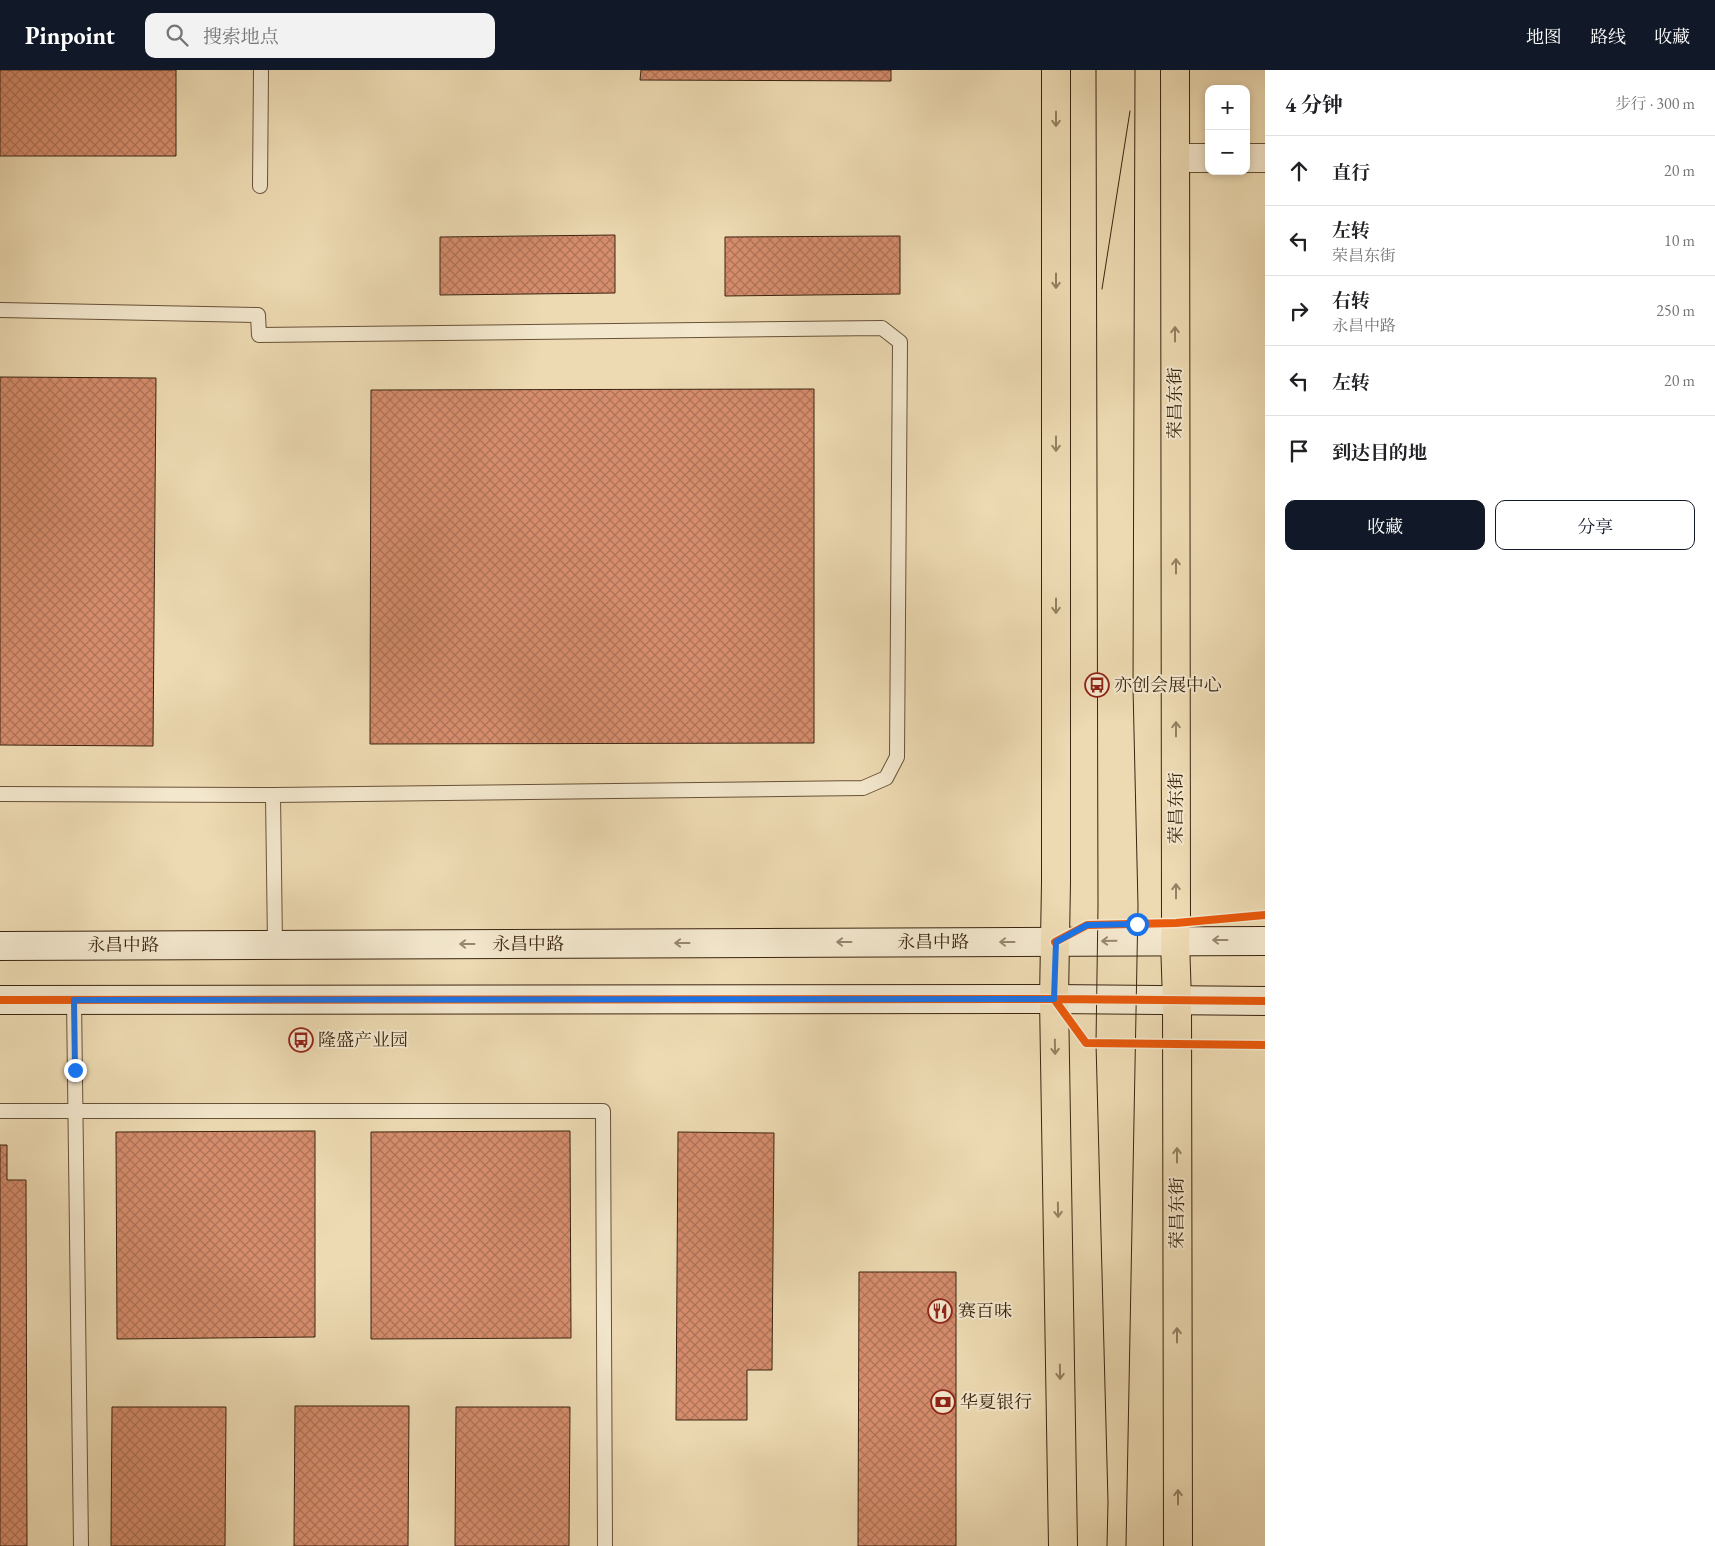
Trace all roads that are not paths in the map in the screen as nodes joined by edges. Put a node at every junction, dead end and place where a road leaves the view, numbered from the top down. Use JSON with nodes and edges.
{"nodes":[{"id":1,"x":261,"y":70,"type":"edge"},
{"id":2,"x":1056,"y":70,"type":"edge"},
{"id":3,"x":1175,"y":70,"type":"edge"},
{"id":4,"x":1175,"y":158,"type":"junction"},
{"id":5,"x":1205,"y":158,"type":"edge"},
{"id":6,"x":1250,"y":158,"type":"edge"},
{"id":7,"x":1265,"y":158,"type":"edge"},
{"id":8,"x":260,"y":186,"type":"dead end"},
{"id":9,"x":0,"y":310,"type":"edge"},
{"id":10,"x":0,"y":794,"type":"edge"},
{"id":11,"x":273,"y":795,"type":"junction"},
{"id":12,"x":1175,"y":940,"type":"junction"},
{"id":13,"x":1265,"y":940,"type":"edge"},
{"id":14,"x":1056,"y":942,"type":"junction"},
{"id":15,"x":275,"y":944,"type":"junction"},
{"id":16,"x":0,"y":946,"type":"edge"},
{"id":17,"x":1054,"y":999,"type":"junction"},
{"id":18,"x":0,"y":1000,"type":"edge"},
{"id":19,"x":74,"y":1000,"type":"junction"},
{"id":20,"x":1177,"y":1000,"type":"junction"},
{"id":21,"x":1265,"y":1000,"type":"edge"},
{"id":22,"x":0,"y":1111,"type":"edge"},
{"id":23,"x":76,"y":1112,"type":"junction"},
{"id":24,"x":81,"y":1546,"type":"edge"},
{"id":25,"x":605,"y":1546,"type":"edge"},
{"id":26,"x":1063,"y":1546,"type":"edge"},
{"id":27,"x":1178,"y":1546,"type":"edge"}],
"edges":[{"from":1,"to":8,"type":"lane"},
{"from":2,"to":14,"type":"main road","one_way":true},
{"from":3,"to":4,"type":"main road","name":"荣昌东街"},
{"from":4,"to":5,"type":"street"},
{"from":12,"to":4,"type":"main road","name":"荣昌东街","one_way":true},
{"from":6,"to":7,"type":"street"},
{"from":9,"to":11,"type":"lane"},
{"from":10,"to":11,"type":"lane"},
{"from":11,"to":15,"type":"lane"},
{"from":13,"to":12,"type":"street","name":"永昌中路","one_way":true},
{"from":12,"to":14,"type":"street","name":"永昌中路","one_way":true},
{"from":12,"to":20,"type":"main road","name":"荣昌东街"},
{"from":14,"to":15,"type":"street","name":"永昌中路","one_way":true},
{"from":14,"to":17,"type":"main road"},
{"from":15,"to":16,"type":"street","name":"永昌中路"},
{"from":17,"to":19,"type":"street"},
{"from":17,"to":20,"type":"street"},
{"from":17,"to":26,"type":"main road","one_way":true},
{"from":18,"to":19,"type":"street"},
{"from":19,"to":23,"type":"lane"},
{"from":20,"to":21,"type":"street"},
{"from":27,"to":20,"type":"main road","name":"荣昌东街","one_way":true},
{"from":22,"to":23,"type":"lane"},
{"from":23,"to":24,"type":"lane"},
{"from":23,"to":25,"type":"lane"}]}
